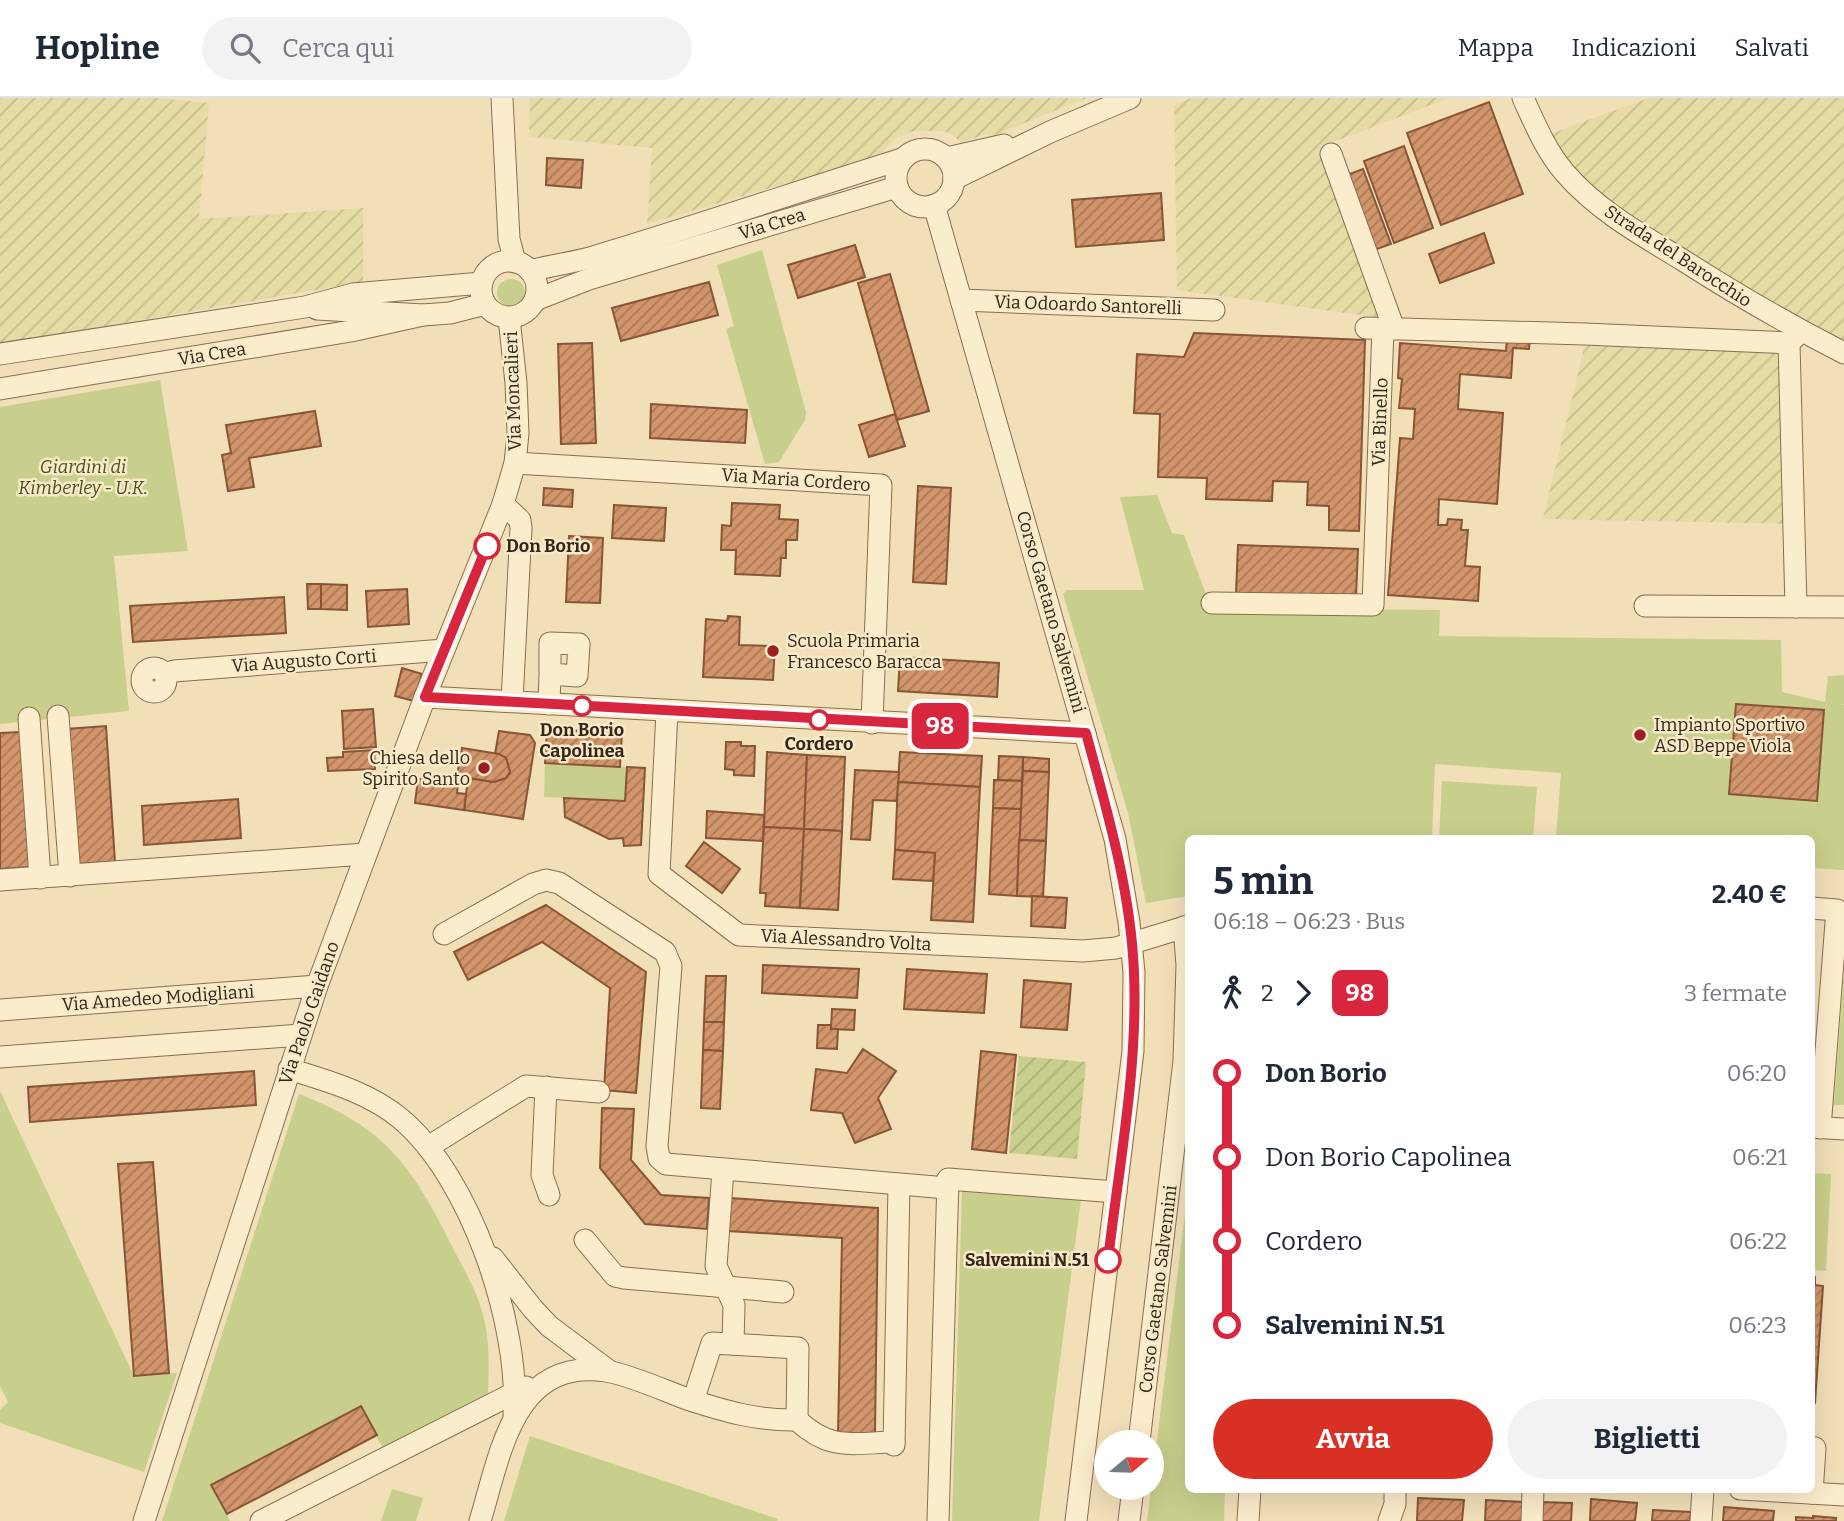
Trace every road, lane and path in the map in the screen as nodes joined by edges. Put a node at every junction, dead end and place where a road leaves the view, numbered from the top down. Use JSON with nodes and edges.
{"nodes":[{"id":1,"x":502,"y":98,"type":"edge"},
{"id":2,"x":1130,"y":98,"type":"edge"},
{"id":3,"x":1523,"y":98,"type":"edge"},
{"id":4,"x":1050,"y":131,"type":"junction"},
{"id":5,"x":1331,"y":154,"type":"dead end"},
{"id":6,"x":947,"y":158,"type":"junction"},
{"id":7,"x":902,"y":159,"type":"junction"},
{"id":8,"x":954,"y":179,"type":"junction"},
{"id":9,"x":897,"y":187,"type":"junction"},
{"id":10,"x":849,"y":201,"type":"junction"},
{"id":11,"x":934,"y":205,"type":"junction"},
{"id":12,"x":760,"y":206,"type":"junction"},
{"id":13,"x":523,"y":276,"type":"junction"},
{"id":14,"x":483,"y":294,"type":"junction"},
{"id":15,"x":961,"y":300,"type":"junction"},
{"id":16,"x":305,"y":307,"type":"junction"},
{"id":17,"x":1214,"y":310,"type":"dead end"},
{"id":18,"x":423,"y":315,"type":"junction"},
{"id":19,"x":509,"y":318,"type":"junction"},
{"id":20,"x":1381,"y":328,"type":"junction"},
{"id":21,"x":1795,"y":337,"type":"junction"},
{"id":22,"x":1844,"y":353,"type":"edge"},
{"id":23,"x":0,"y":354,"type":"edge"},
{"id":24,"x":0,"y":389,"type":"edge"},
{"id":25,"x":515,"y":464,"type":"junction"},
{"id":26,"x":503,"y":504,"type":"junction"},
{"id":27,"x":1212,"y":603,"type":"dead end"},
{"id":28,"x":1645,"y":606,"type":"dead end"},
{"id":29,"x":1796,"y":607,"type":"junction"},
{"id":30,"x":1844,"y":607,"type":"edge"},
{"id":31,"x":444,"y":650,"type":"junction"},
{"id":32,"x":165,"y":674,"type":"dead end"},
{"id":33,"x":550,"y":674,"type":"dead end"},
{"id":34,"x":425,"y":697,"type":"junction"},
{"id":35,"x":512,"y":701,"type":"junction"},
{"id":36,"x":549,"y":704,"type":"junction"},
{"id":37,"x":667,"y":711,"type":"junction"},
{"id":38,"x":58,"y":716,"type":"dead end"},
{"id":39,"x":29,"y":718,"type":"dead end"},
{"id":40,"x":872,"y":723,"type":"junction"},
{"id":41,"x":1086,"y":733,"type":"junction"},
{"id":42,"x":365,"y":854,"type":"junction"},
{"id":43,"x":70,"y":876,"type":"junction"},
{"id":44,"x":40,"y":878,"type":"junction"},
{"id":45,"x":0,"y":880,"type":"edge"},
{"id":46,"x":1815,"y":908,"type":"edge"},
{"id":47,"x":1185,"y":926,"type":"edge"},
{"id":48,"x":444,"y":934,"type":"dead end"},
{"id":49,"x":1132,"y":943,"type":"junction"},
{"id":50,"x":317,"y":986,"type":"junction"},
{"id":51,"x":0,"y":1010,"type":"edge"},
{"id":52,"x":1185,"y":1029,"type":"edge"},
{"id":53,"x":301,"y":1035,"type":"junction"},
{"id":54,"x":0,"y":1058,"type":"edge"},
{"id":55,"x":289,"y":1069,"type":"junction"},
{"id":56,"x":546,"y":1087,"type":"junction"},
{"id":57,"x":599,"y":1092,"type":"dead end"},
{"id":58,"x":1816,"y":1128,"type":"edge"},
{"id":59,"x":1844,"y":1129,"type":"edge"},
{"id":60,"x":428,"y":1147,"type":"junction"},
{"id":61,"x":723,"y":1170,"type":"junction"},
{"id":62,"x":898,"y":1185,"type":"junction"},
{"id":63,"x":947,"y":1188,"type":"junction"},
{"id":64,"x":1116,"y":1192,"type":"junction"},
{"id":65,"x":549,"y":1195,"type":"dead end"},
{"id":66,"x":585,"y":1240,"type":"dead end"},
{"id":67,"x":481,"y":1242,"type":"junction"},
{"id":68,"x":725,"y":1286,"type":"junction"},
{"id":69,"x":783,"y":1292,"type":"dead end"},
{"id":70,"x":733,"y":1344,"type":"junction"},
{"id":71,"x":609,"y":1371,"type":"junction"},
{"id":72,"x":551,"y":1379,"type":"junction"},
{"id":73,"x":516,"y":1390,"type":"junction"},
{"id":74,"x":693,"y":1401,"type":"junction"},
{"id":75,"x":514,"y":1415,"type":"junction"},
{"id":76,"x":797,"y":1420,"type":"junction"},
{"id":77,"x":1140,"y":1430,"type":"edge"},
{"id":78,"x":1250,"y":1493,"type":"edge"},
{"id":79,"x":1395,"y":1493,"type":"edge"},
{"id":80,"x":1533,"y":1493,"type":"edge"},
{"id":81,"x":1703,"y":1493,"type":"edge"},
{"id":82,"x":1812,"y":1493,"type":"edge"},
{"id":83,"x":1844,"y":1495,"type":"edge"},
{"id":84,"x":1132,"y":1500,"type":"edge"},
{"id":85,"x":144,"y":1521,"type":"edge"},
{"id":86,"x":261,"y":1521,"type":"edge"},
{"id":87,"x":480,"y":1521,"type":"edge"},
{"id":88,"x":938,"y":1521,"type":"edge"},
{"id":89,"x":1076,"y":1521,"type":"edge"},
{"id":90,"x":1129,"y":1521,"type":"edge"},
{"id":91,"x":1248,"y":1521,"type":"edge"},
{"id":92,"x":1389,"y":1521,"type":"edge"},
{"id":93,"x":1532,"y":1521,"type":"edge"},
{"id":94,"x":1701,"y":1521,"type":"edge"}],
"edges":[{"from":1,"to":13,"type":"street"},
{"from":2,"to":4,"type":"street"},
{"from":3,"to":21,"type":"street","name":"Strada del Barocchio"},
{"from":4,"to":6,"type":"street"},
{"from":4,"to":8,"type":"street"},
{"from":5,"to":20,"type":"street"},
{"from":6,"to":7,"type":"street"},
{"from":6,"to":8,"type":"street"},
{"from":7,"to":9,"type":"street"},
{"from":7,"to":12,"type":"street","name":"Via Crea"},
{"from":8,"to":11,"type":"street"},
{"from":9,"to":10,"type":"street","name":"Via Crea"},
{"from":9,"to":11,"type":"street"},
{"from":10,"to":12,"type":"street","name":"Via Crea"},
{"from":10,"to":13,"type":"street","name":"Via Crea"},
{"from":11,"to":15,"type":"street","name":"Corso Gaetano Salvemini"},
{"from":12,"to":13,"type":"street","name":"Via Crea"},
{"from":13,"to":14,"type":"street"},
{"from":13,"to":19,"type":"street"},
{"from":14,"to":16,"type":"street","name":"Via Crea"},
{"from":14,"to":18,"type":"street","name":"Via Crea"},
{"from":14,"to":19,"type":"street"},
{"from":15,"to":17,"type":"street","name":"Via Odoardo Santorelli"},
{"from":15,"to":41,"type":"street","name":"Corso Gaetano Salvemini"},
{"from":16,"to":18,"type":"street","name":"Via Crea"},
{"from":16,"to":23,"type":"street","name":"Via Crea"},
{"from":18,"to":24,"type":"street","name":"Via Crea"},
{"from":19,"to":25,"type":"street","name":"Via Moncalieri"},
{"from":20,"to":21,"type":"street","name":"Strada del Barocchio"},
{"from":20,"to":27,"type":"street","name":"Via Binello"},
{"from":21,"to":22,"type":"street","name":"Strada del Barocchio"},
{"from":21,"to":29,"type":"street"},
{"from":25,"to":26,"type":"street","name":"Via Moncalieri"},
{"from":25,"to":40,"type":"street","name":"Via Maria Cordero"},
{"from":26,"to":31,"type":"street","name":"Via Moncalieri"},
{"from":26,"to":35,"type":"street"},
{"from":28,"to":29,"type":"street"},
{"from":29,"to":30,"type":"street"},
{"from":31,"to":32,"type":"street","name":"Via Augusto Corti"},
{"from":31,"to":34,"type":"street","name":"Via Moncalieri"},
{"from":33,"to":36,"type":"street"},
{"from":34,"to":35,"type":"street"},
{"from":34,"to":42,"type":"street","name":"Via Moncalieri"},
{"from":35,"to":36,"type":"street"},
{"from":36,"to":37,"type":"street"},
{"from":37,"to":40,"type":"street"},
{"from":37,"to":49,"type":"street","name":"Via Alessandro Volta"},
{"from":38,"to":43,"type":"street"},
{"from":39,"to":44,"type":"street"},
{"from":40,"to":41,"type":"street"},
{"from":41,"to":49,"type":"street","name":"Corso Gaetano Salvemini"},
{"from":42,"to":43,"type":"street"},
{"from":42,"to":50,"type":"street","name":"Via Paolo Gaidano"},
{"from":43,"to":44,"type":"street"},
{"from":44,"to":45,"type":"street"},
{"from":46,"to":58,"type":"street"},
{"from":47,"to":49,"type":"street"},
{"from":48,"to":61,"type":"street"},
{"from":49,"to":64,"type":"street","name":"Corso Gaetano Salvemini"},
{"from":50,"to":51,"type":"street","name":"Via Amedeo Modigliani"},
{"from":50,"to":53,"type":"street","name":"Via Paolo Gaidano"},
{"from":52,"to":77,"type":"street","name":"Corso Gaetano Salvemini"},
{"from":53,"to":54,"type":"street"},
{"from":53,"to":55,"type":"street","name":"Via Paolo Gaidano"},
{"from":55,"to":60,"type":"street"},
{"from":55,"to":85,"type":"street","name":"Via Paolo Gaidano"},
{"from":56,"to":57,"type":"street"},
{"from":56,"to":60,"type":"street"},
{"from":56,"to":65,"type":"street"},
{"from":58,"to":59,"type":"street"},
{"from":60,"to":67,"type":"street"},
{"from":61,"to":62,"type":"street"},
{"from":61,"to":68,"type":"street"},
{"from":62,"to":63,"type":"street"},
{"from":62,"to":76,"type":"street"},
{"from":63,"to":64,"type":"street"},
{"from":63,"to":88,"type":"street"},
{"from":64,"to":89,"type":"street","name":"Corso Gaetano Salvemini"},
{"from":66,"to":68,"type":"street"},
{"from":67,"to":71,"type":"street"},
{"from":67,"to":73,"type":"street"},
{"from":68,"to":69,"type":"street"},
{"from":68,"to":70,"type":"street"},
{"from":70,"to":74,"type":"street"},
{"from":70,"to":76,"type":"street"},
{"from":71,"to":72,"type":"street"},
{"from":71,"to":74,"type":"street"},
{"from":72,"to":73,"type":"street"},
{"from":72,"to":75,"type":"street"},
{"from":73,"to":75,"type":"street"},
{"from":73,"to":86,"type":"street"},
{"from":74,"to":76,"type":"street"},
{"from":75,"to":87,"type":"street"},
{"from":78,"to":91,"type":"street"},
{"from":79,"to":92,"type":"street"},
{"from":80,"to":93,"type":"street"},
{"from":81,"to":94,"type":"street"},
{"from":82,"to":83,"type":"street"},
{"from":84,"to":90,"type":"street"}]}
